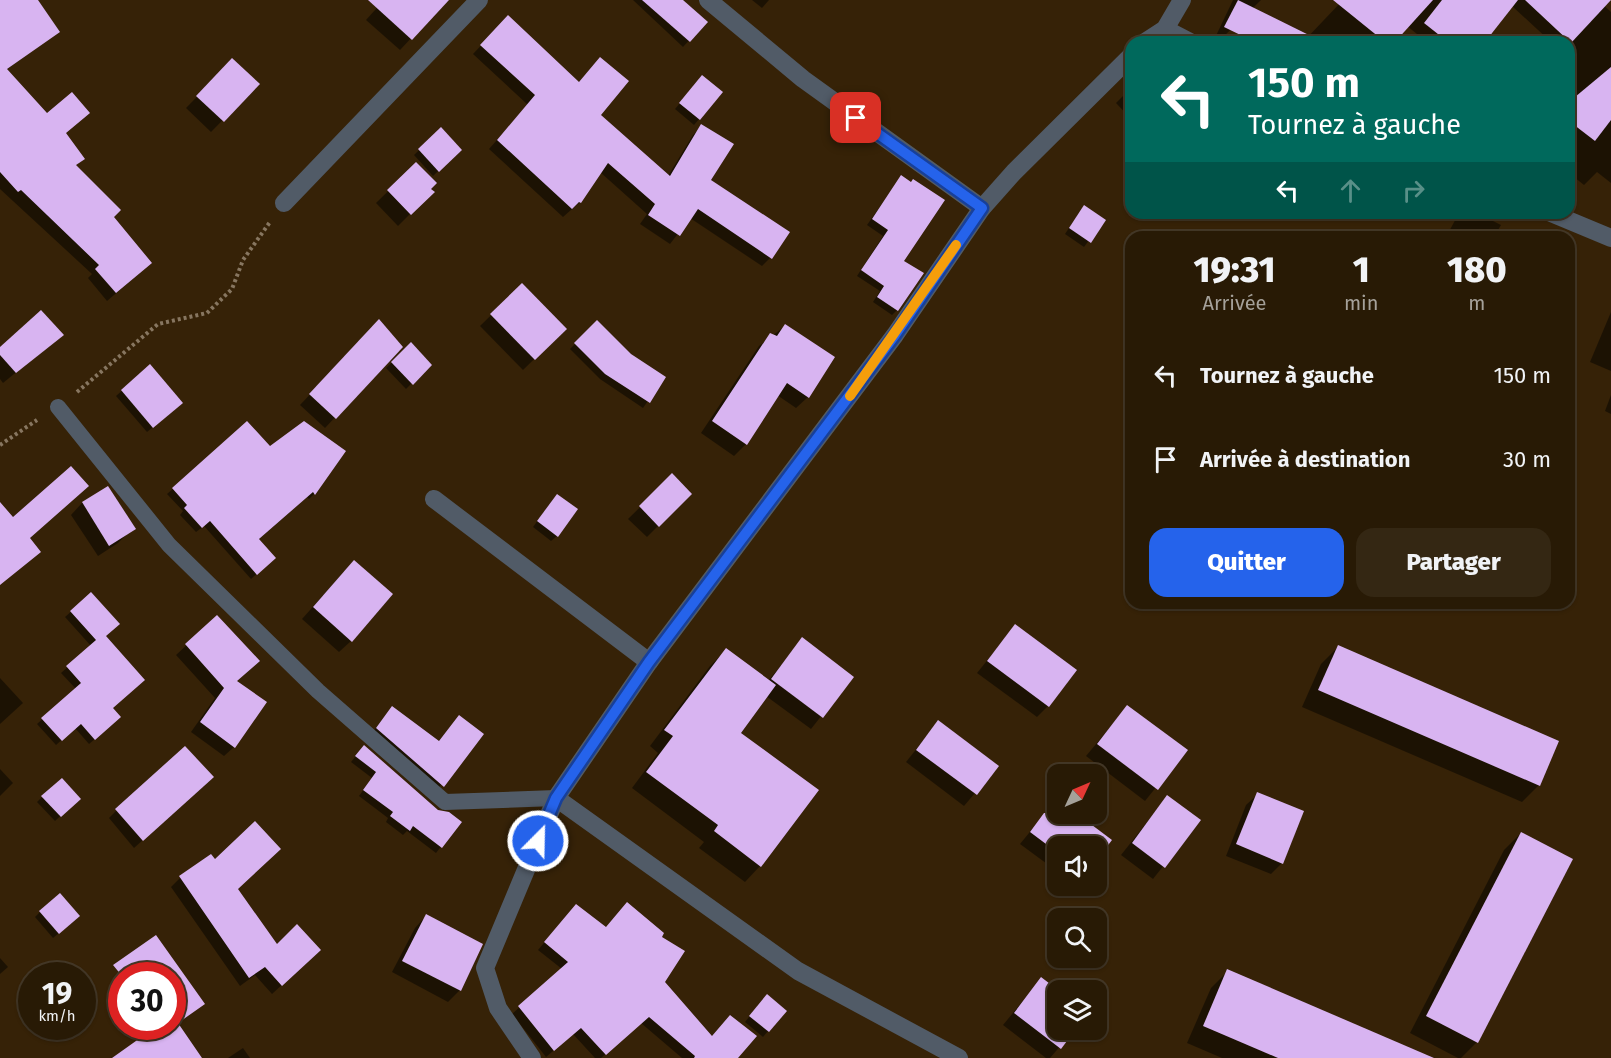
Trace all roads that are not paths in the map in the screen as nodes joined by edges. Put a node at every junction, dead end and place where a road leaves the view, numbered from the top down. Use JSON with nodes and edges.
{"nodes":[{"id":1,"x":479,"y":0,"type":"edge"},
{"id":2,"x":708,"y":0,"type":"edge"},
{"id":3,"x":1182,"y":0,"type":"edge"},
{"id":4,"x":1165,"y":29,"type":"junction"},
{"id":5,"x":1154,"y":36,"type":"edge"},
{"id":6,"x":1178,"y":36,"type":"edge"},
{"id":7,"x":1125,"y":62,"type":"edge"},
{"id":8,"x":284,"y":202,"type":"road end"},
{"id":9,"x":982,"y":208,"type":"junction"},
{"id":10,"x":1565,"y":219,"type":"edge"},
{"id":11,"x":1611,"y":238,"type":"edge"},
{"id":12,"x":58,"y":407,"type":"road end"},
{"id":13,"x":434,"y":499,"type":"dead end"},
{"id":14,"x":649,"y":662,"type":"junction"},
{"id":15,"x":556,"y":798,"type":"junction"},
{"id":16,"x":532,"y":1058,"type":"edge"},
{"id":17,"x":959,"y":1058,"type":"edge"}],
"edges":[{"from":1,"to":8,"type":"street"},
{"from":2,"to":9,"type":"street"},
{"from":3,"to":4,"type":"street"},
{"from":4,"to":5,"type":"street"},
{"from":4,"to":6,"type":"street"},
{"from":7,"to":9,"type":"street"},
{"from":9,"to":14,"type":"street"},
{"from":10,"to":11,"type":"street"},
{"from":12,"to":15,"type":"lane"},
{"from":13,"to":14,"type":"street"},
{"from":14,"to":15,"type":"street"},
{"from":15,"to":16,"type":"street"},
{"from":15,"to":17,"type":"street"}]}
